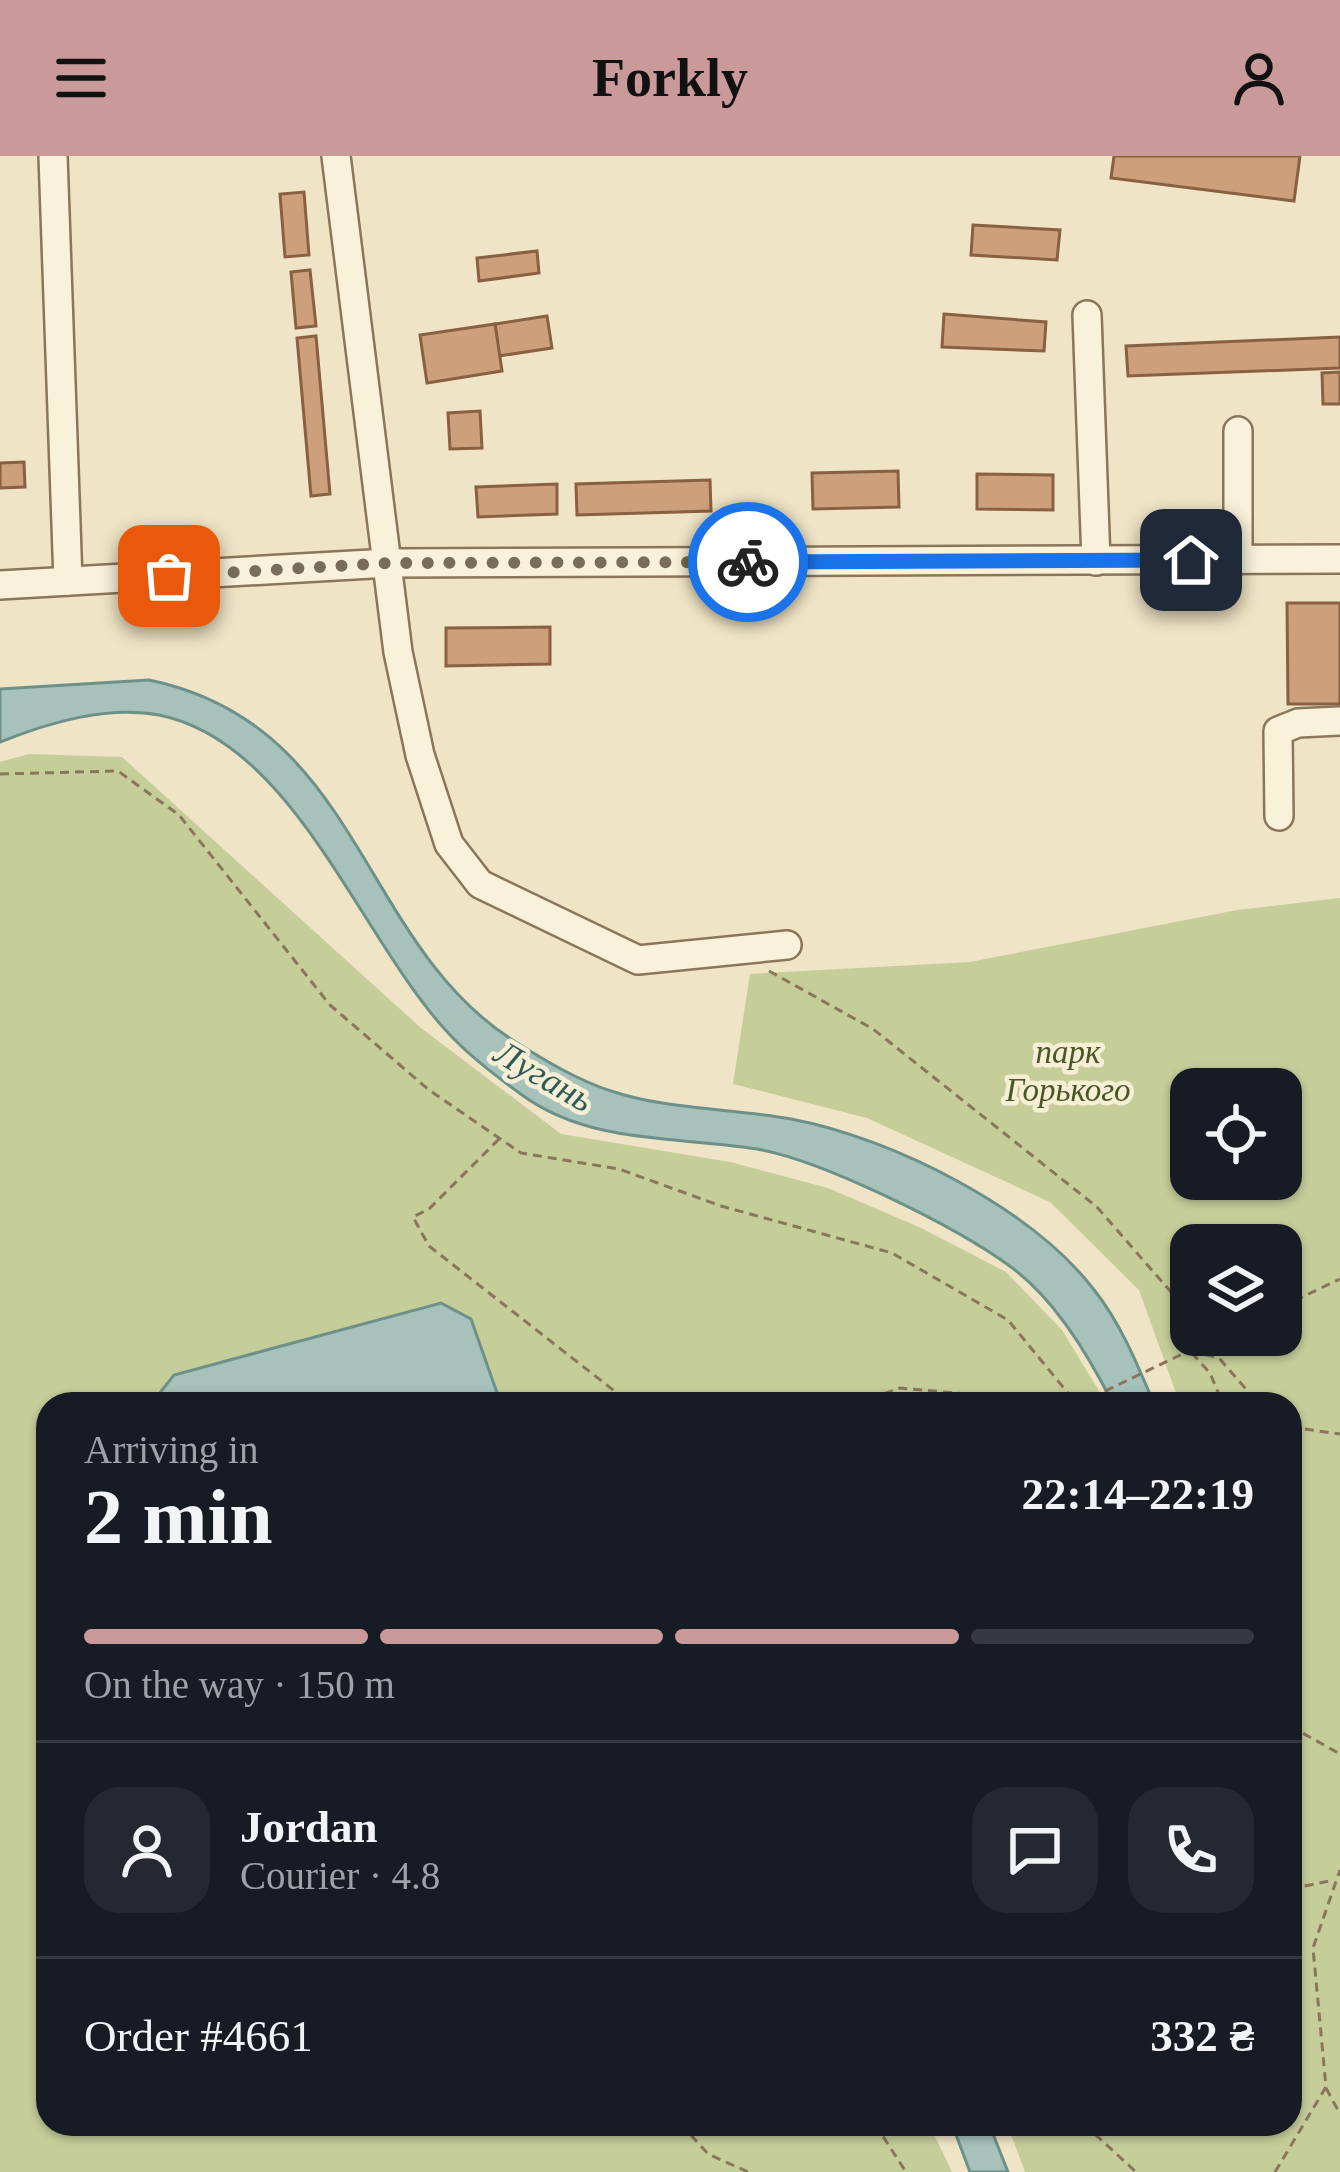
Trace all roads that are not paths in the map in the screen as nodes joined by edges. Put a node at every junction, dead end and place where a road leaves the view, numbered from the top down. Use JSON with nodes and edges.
{"nodes":[{"id":1,"x":53,"y":156,"type":"edge"},
{"id":2,"x":336,"y":156,"type":"edge"},
{"id":3,"x":1088,"y":315,"type":"dead end"},
{"id":4,"x":1238,"y":431,"type":"dead end"},
{"id":5,"x":1340,"y":559,"type":"edge"},
{"id":6,"x":1238,"y":560,"type":"junction"},
{"id":7,"x":1096,"y":561,"type":"junction"},
{"id":8,"x":389,"y":563,"type":"junction"},
{"id":9,"x":68,"y":581,"type":"junction"},
{"id":10,"x":0,"y":585,"type":"edge"},
{"id":11,"x":1340,"y":721,"type":"edge"},
{"id":12,"x":1280,"y":816,"type":"dead end"},
{"id":13,"x":787,"y":945,"type":"dead end"}],
"edges":[{"from":1,"to":9,"type":"street"},
{"from":2,"to":8,"type":"street"},
{"from":3,"to":7,"type":"street"},
{"from":4,"to":6,"type":"street"},
{"from":5,"to":6,"type":"street"},
{"from":6,"to":7,"type":"street"},
{"from":7,"to":8,"type":"street"},
{"from":8,"to":9,"type":"street"},
{"from":8,"to":13,"type":"street"},
{"from":9,"to":10,"type":"street"},
{"from":11,"to":12,"type":"street"}]}
